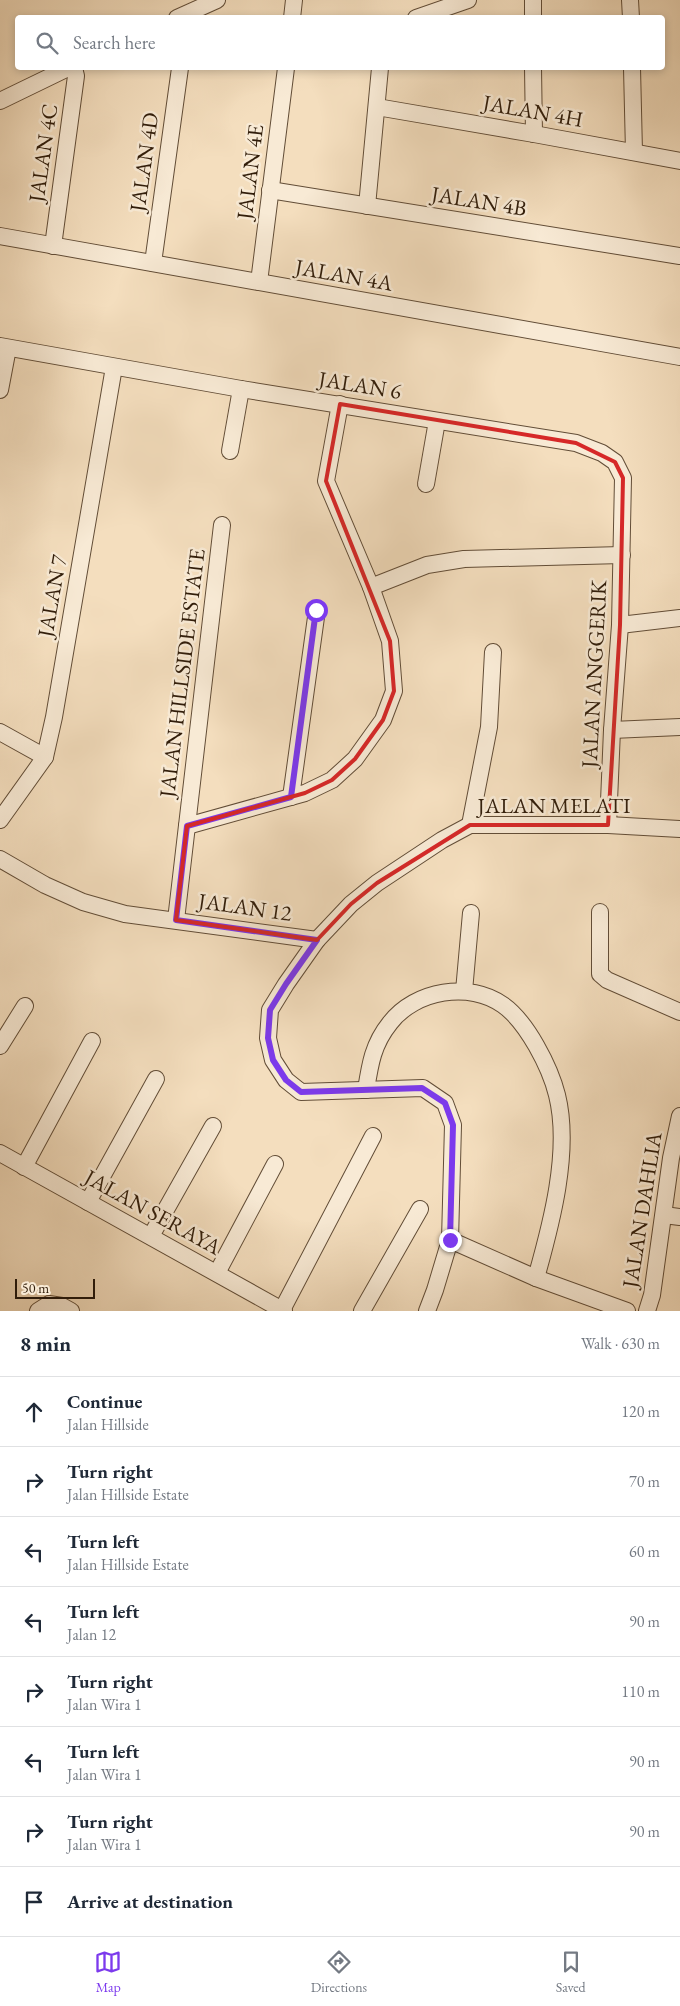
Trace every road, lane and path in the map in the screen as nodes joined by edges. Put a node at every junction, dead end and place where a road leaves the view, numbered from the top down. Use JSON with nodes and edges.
{"nodes":[{"id":1,"x":216,"y":0,"type":"edge"},
{"id":2,"x":294,"y":0,"type":"edge"},
{"id":3,"x":468,"y":0,"type":"edge"},
{"id":4,"x":533,"y":0,"type":"edge"},
{"id":5,"x":630,"y":0,"type":"edge"},
{"id":6,"x":184,"y":12,"type":"edge"},
{"id":7,"x":292,"y":15,"type":"edge"},
{"id":8,"x":425,"y":15,"type":"edge"},
{"id":9,"x":533,"y":15,"type":"edge"},
{"id":10,"x":631,"y":15,"type":"edge"},
{"id":11,"x":64,"y":70,"type":"edge"},
{"id":12,"x":74,"y":70,"type":"edge"},
{"id":13,"x":180,"y":70,"type":"edge"},
{"id":14,"x":286,"y":70,"type":"edge"},
{"id":15,"x":380,"y":70,"type":"edge"},
{"id":16,"x":533,"y":70,"type":"edge"},
{"id":17,"x":632,"y":70,"type":"edge"},
{"id":18,"x":0,"y":101,"type":"edge"},
{"id":19,"x":377,"y":107,"type":"junction"},
{"id":20,"x":534,"y":134,"type":"junction"},
{"id":21,"x":634,"y":152,"type":"junction"},
{"id":22,"x":680,"y":162,"type":"edge"},
{"id":23,"x":270,"y":190,"type":"junction"},
{"id":24,"x":367,"y":206,"type":"junction"},
{"id":25,"x":0,"y":236,"type":"edge"},
{"id":26,"x":53,"y":246,"type":"junction"},
{"id":27,"x":680,"y":256,"type":"edge"},
{"id":28,"x":153,"y":264,"type":"junction"},
{"id":29,"x":259,"y":282,"type":"junction"},
{"id":30,"x":4,"y":347,"type":"edge"},
{"id":31,"x":680,"y":358,"type":"edge"},
{"id":32,"x":114,"y":367,"type":"junction"},
{"id":33,"x":241,"y":389,"type":"junction"},
{"id":34,"x":0,"y":390,"type":"edge"},
{"id":35,"x":340,"y":404,"type":"junction"},
{"id":36,"x":437,"y":421,"type":"junction"},
{"id":37,"x":230,"y":451,"type":"dead end"},
{"id":38,"x":426,"y":484,"type":"dead end"},
{"id":39,"x":222,"y":525,"type":"dead end"},
{"id":40,"x":622,"y":555,"type":"junction"},
{"id":41,"x":371,"y":587,"type":"junction"},
{"id":42,"x":316,"y":610,"type":"dead end"},
{"id":43,"x":680,"y":618,"type":"edge"},
{"id":44,"x":620,"y":625,"type":"junction"},
{"id":45,"x":493,"y":652,"type":"dead end"},
{"id":46,"x":680,"y":727,"type":"edge"},
{"id":47,"x":612,"y":730,"type":"junction"},
{"id":48,"x":0,"y":732,"type":"edge"},
{"id":49,"x":45,"y":757,"type":"junction"},
{"id":50,"x":291,"y":797,"type":"junction"},
{"id":51,"x":0,"y":820,"type":"edge"},
{"id":52,"x":470,"y":825,"type":"junction"},
{"id":53,"x":608,"y":825,"type":"junction"},
{"id":54,"x":187,"y":826,"type":"junction"},
{"id":55,"x":680,"y":829,"type":"edge"},
{"id":56,"x":0,"y":859,"type":"edge"},
{"id":57,"x":600,"y":912,"type":"dead end"},
{"id":58,"x":471,"y":913,"type":"dead end"},
{"id":59,"x":176,"y":920,"type":"junction"},
{"id":60,"x":317,"y":940,"type":"junction"},
{"id":61,"x":464,"y":990,"type":"junction"},
{"id":62,"x":24,"y":1006,"type":"dead end"},
{"id":63,"x":680,"y":1012,"type":"edge"},
{"id":64,"x":92,"y":1041,"type":"dead end"},
{"id":65,"x":0,"y":1046,"type":"edge"},
{"id":66,"x":156,"y":1079,"type":"dead end"},
{"id":67,"x":366,"y":1090,"type":"junction"},
{"id":68,"x":680,"y":1116,"type":"edge"},
{"id":69,"x":213,"y":1126,"type":"dead end"},
{"id":70,"x":373,"y":1136,"type":"dead end"},
{"id":71,"x":0,"y":1153,"type":"edge"},
{"id":72,"x":276,"y":1164,"type":"dead end"},
{"id":73,"x":24,"y":1167,"type":"junction"},
{"id":74,"x":88,"y":1202,"type":"junction"},
{"id":75,"x":420,"y":1209,"type":"dead end"},
{"id":76,"x":664,"y":1215,"type":"junction"},
{"id":77,"x":680,"y":1217,"type":"edge"},
{"id":78,"x":151,"y":1236,"type":"junction"},
{"id":79,"x":450,"y":1240,"type":"junction"},
{"id":80,"x":217,"y":1273,"type":"junction"},
{"id":81,"x":536,"y":1278,"type":"junction"},
{"id":82,"x":283,"y":1310,"type":"edge"},
{"id":83,"x":647,"y":1310,"type":"edge"},
{"id":84,"x":38,"y":1311,"type":"edge"},
{"id":85,"x":71,"y":1311,"type":"edge"},
{"id":86,"x":362,"y":1311,"type":"edge"},
{"id":87,"x":427,"y":1311,"type":"edge"},
{"id":88,"x":627,"y":1311,"type":"edge"}],
"edges":[{"from":1,"to":6,"type":"street"},
{"from":2,"to":7,"type":"street"},
{"from":3,"to":8,"type":"street"},
{"from":4,"to":9,"type":"street"},
{"from":5,"to":10,"type":"street"},
{"from":11,"to":18,"type":"street"},
{"from":12,"to":26,"type":"street","name":"JALAN 4C"},
{"from":13,"to":28,"type":"street","name":"JALAN 4D"},
{"from":14,"to":23,"type":"street","name":"JALAN 4E"},
{"from":15,"to":19,"type":"street"},
{"from":16,"to":20,"type":"street"},
{"from":17,"to":21,"type":"street"},
{"from":19,"to":20,"type":"street","name":"JALAN 4H"},
{"from":19,"to":24,"type":"street"},
{"from":20,"to":21,"type":"street","name":"JALAN 4H"},
{"from":21,"to":22,"type":"street","name":"JALAN 4H"},
{"from":23,"to":24,"type":"street","name":"JALAN 4B"},
{"from":23,"to":29,"type":"street","name":"JALAN 4E"},
{"from":24,"to":27,"type":"street","name":"JALAN 4B"},
{"from":25,"to":26,"type":"street","name":"JALAN 4A"},
{"from":26,"to":28,"type":"street","name":"JALAN 4A"},
{"from":28,"to":29,"type":"street","name":"JALAN 4A"},
{"from":29,"to":31,"type":"street","name":"JALAN 4A"},
{"from":30,"to":32,"type":"street","name":"JALAN 6"},
{"from":30,"to":34,"type":"street"},
{"from":32,"to":33,"type":"street","name":"JALAN 6"},
{"from":32,"to":49,"type":"street","name":"JALAN 7"},
{"from":33,"to":35,"type":"street","name":"JALAN 6"},
{"from":33,"to":37,"type":"street"},
{"from":35,"to":36,"type":"street","name":"JALAN 6"},
{"from":35,"to":41,"type":"street","name":"JALAN HILLSIDE ESTATE"},
{"from":36,"to":38,"type":"street"},
{"from":36,"to":40,"type":"street","name":"JALAN 6"},
{"from":39,"to":54,"type":"street","name":"JALAN HILLSIDE ESTATE"},
{"from":40,"to":41,"type":"street"},
{"from":40,"to":44,"type":"street","name":"JALAN ANGGERIK"},
{"from":41,"to":50,"type":"street","name":"JALAN HILLSIDE ESTATE"},
{"from":42,"to":50,"type":"street"},
{"from":43,"to":44,"type":"street"},
{"from":44,"to":47,"type":"street","name":"JALAN ANGGERIK"},
{"from":45,"to":52,"type":"street"},
{"from":46,"to":47,"type":"street"},
{"from":47,"to":53,"type":"street","name":"JALAN ANGGERIK"},
{"from":48,"to":49,"type":"street"},
{"from":49,"to":51,"type":"street","name":"JALAN 7"},
{"from":50,"to":54,"type":"street","name":"JALAN HILLSIDE ESTATE"},
{"from":52,"to":53,"type":"street","name":"JALAN MELATI"},
{"from":52,"to":60,"type":"street","name":"JALAN MELATI"},
{"from":53,"to":55,"type":"street","name":"JALAN MELATI"},
{"from":54,"to":59,"type":"street","name":"JALAN HILLSIDE ESTATE"},
{"from":56,"to":59,"type":"street","name":"JALAN 12"},
{"from":57,"to":63,"type":"street"},
{"from":58,"to":61,"type":"street"},
{"from":59,"to":60,"type":"street","name":"JALAN 12"},
{"from":60,"to":67,"type":"street","name":"JALAN MELATI"},
{"from":61,"to":67,"type":"street"},
{"from":61,"to":81,"type":"street"},
{"from":62,"to":65,"type":"street"},
{"from":64,"to":73,"type":"street"},
{"from":66,"to":74,"type":"street"},
{"from":67,"to":79,"type":"street"},
{"from":68,"to":76,"type":"street","name":"JALAN DAHLIA"},
{"from":69,"to":78,"type":"street"},
{"from":70,"to":82,"type":"street"},
{"from":71,"to":73,"type":"street","name":"JALAN SERAYA"},
{"from":72,"to":80,"type":"street"},
{"from":73,"to":74,"type":"street","name":"JALAN SERAYA"},
{"from":74,"to":78,"type":"street","name":"JALAN SERAYA"},
{"from":75,"to":86,"type":"street"},
{"from":76,"to":77,"type":"street"},
{"from":76,"to":83,"type":"street","name":"JALAN DAHLIA"},
{"from":78,"to":80,"type":"street","name":"JALAN SERAYA"},
{"from":79,"to":81,"type":"street"},
{"from":79,"to":87,"type":"street"},
{"from":80,"to":82,"type":"street","name":"JALAN SERAYA"},
{"from":81,"to":88,"type":"street"},
{"from":84,"to":85,"type":"street"}]}
